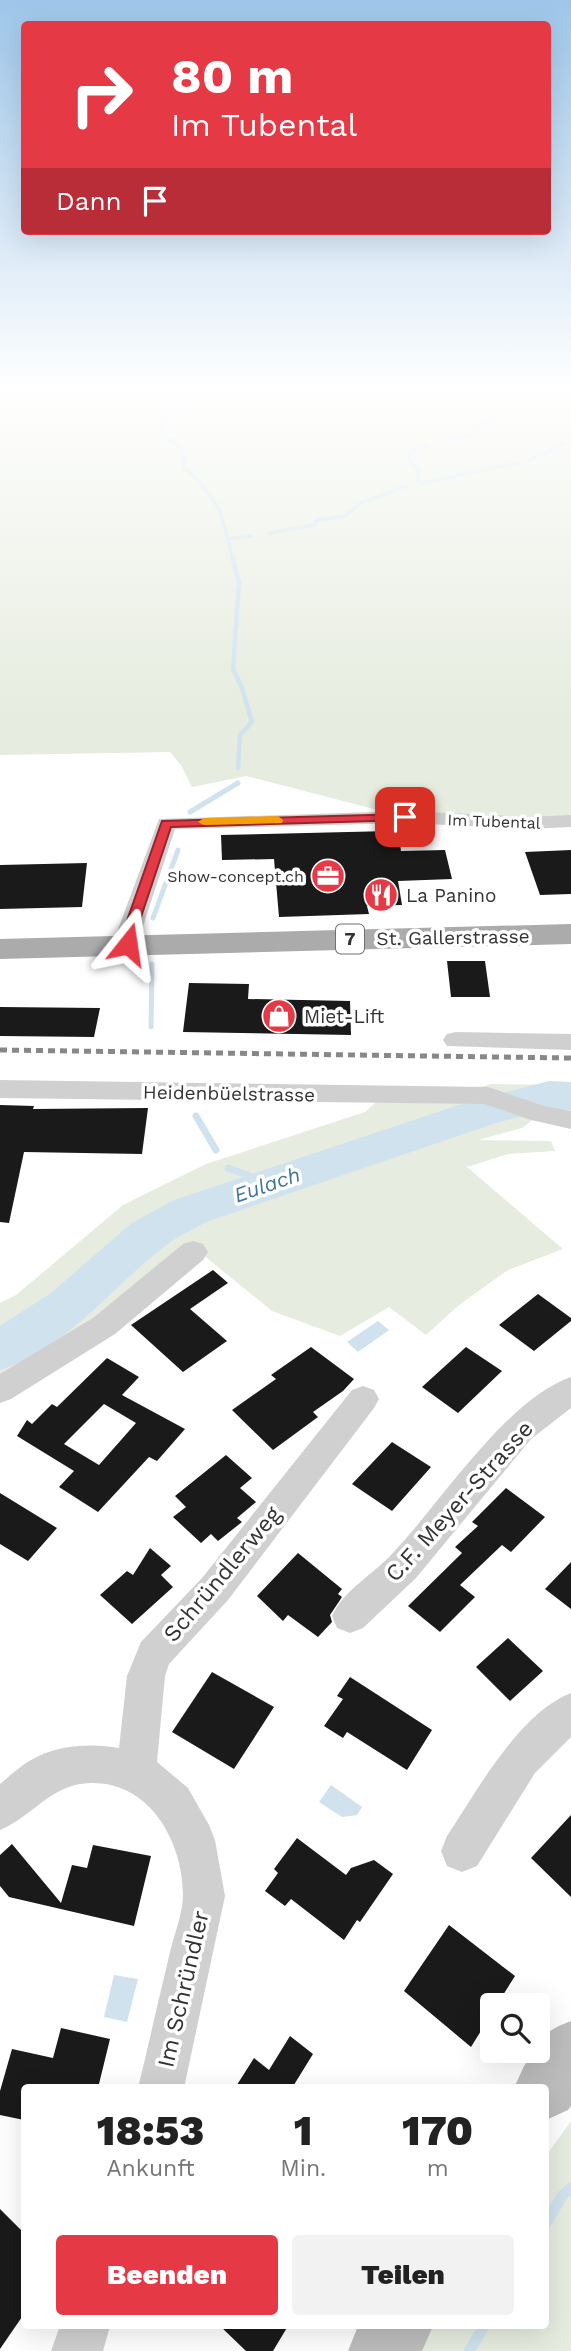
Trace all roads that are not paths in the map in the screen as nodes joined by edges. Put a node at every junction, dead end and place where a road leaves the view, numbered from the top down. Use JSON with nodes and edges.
{"nodes":[{"id":1,"x":571,"y":821,"type":"edge"},
{"id":2,"x":571,"y":934,"type":"edge"},
{"id":3,"x":128,"y":944,"type":"junction"},
{"id":4,"x":0,"y":949,"type":"edge"},
{"id":5,"x":456,"y":1040,"type":"dead end"},
{"id":6,"x":571,"y":1042,"type":"edge"},
{"id":7,"x":0,"y":1089,"type":"edge"},
{"id":8,"x":571,"y":1120,"type":"edge"},
{"id":9,"x":193,"y":1252,"type":"dead end"},
{"id":10,"x":0,"y":1390,"type":"edge"},
{"id":11,"x":571,"y":1390,"type":"edge"},
{"id":12,"x":363,"y":1399,"type":"dead end"},
{"id":13,"x":350,"y":1616,"type":"dead end"},
{"id":14,"x":571,"y":1711,"type":"edge"},
{"id":15,"x":136,"y":1772,"type":"junction"},
{"id":16,"x":0,"y":1810,"type":"edge"},
{"id":17,"x":462,"y":1851,"type":"dead end"},
{"id":18,"x":571,"y":2052,"type":"edge"},
{"id":19,"x":162,"y":2084,"type":"edge"},
{"id":20,"x":549,"y":2084,"type":"edge"},
{"id":21,"x":84,"y":2329,"type":"edge"},
{"id":22,"x":396,"y":2329,"type":"edge"},
{"id":23,"x":77,"y":2351,"type":"edge"},
{"id":24,"x":383,"y":2351,"type":"edge"}],
"edges":[{"from":1,"to":3,"type":"street","name":"Im Tubental"},
{"from":2,"to":3,"type":"main road","name":"St. Gallerstrasse","number":"7"},
{"from":3,"to":4,"type":"main road","name":"St. Gallerstrasse","number":"7"},
{"from":5,"to":6,"type":"street"},
{"from":7,"to":8,"type":"street","name":"Heidenbüelstrasse"},
{"from":9,"to":10,"type":"street"},
{"from":11,"to":13,"type":"street","name":"C.F. Meyer-Strasse"},
{"from":12,"to":15,"type":"street","name":"Schründlerweg"},
{"from":14,"to":17,"type":"street"},
{"from":15,"to":16,"type":"street","name":"Im Schründler"},
{"from":15,"to":19,"type":"street","name":"Im Schründler"},
{"from":18,"to":20,"type":"main road"},
{"from":21,"to":23,"type":"street"},
{"from":22,"to":24,"type":"main road"}]}
